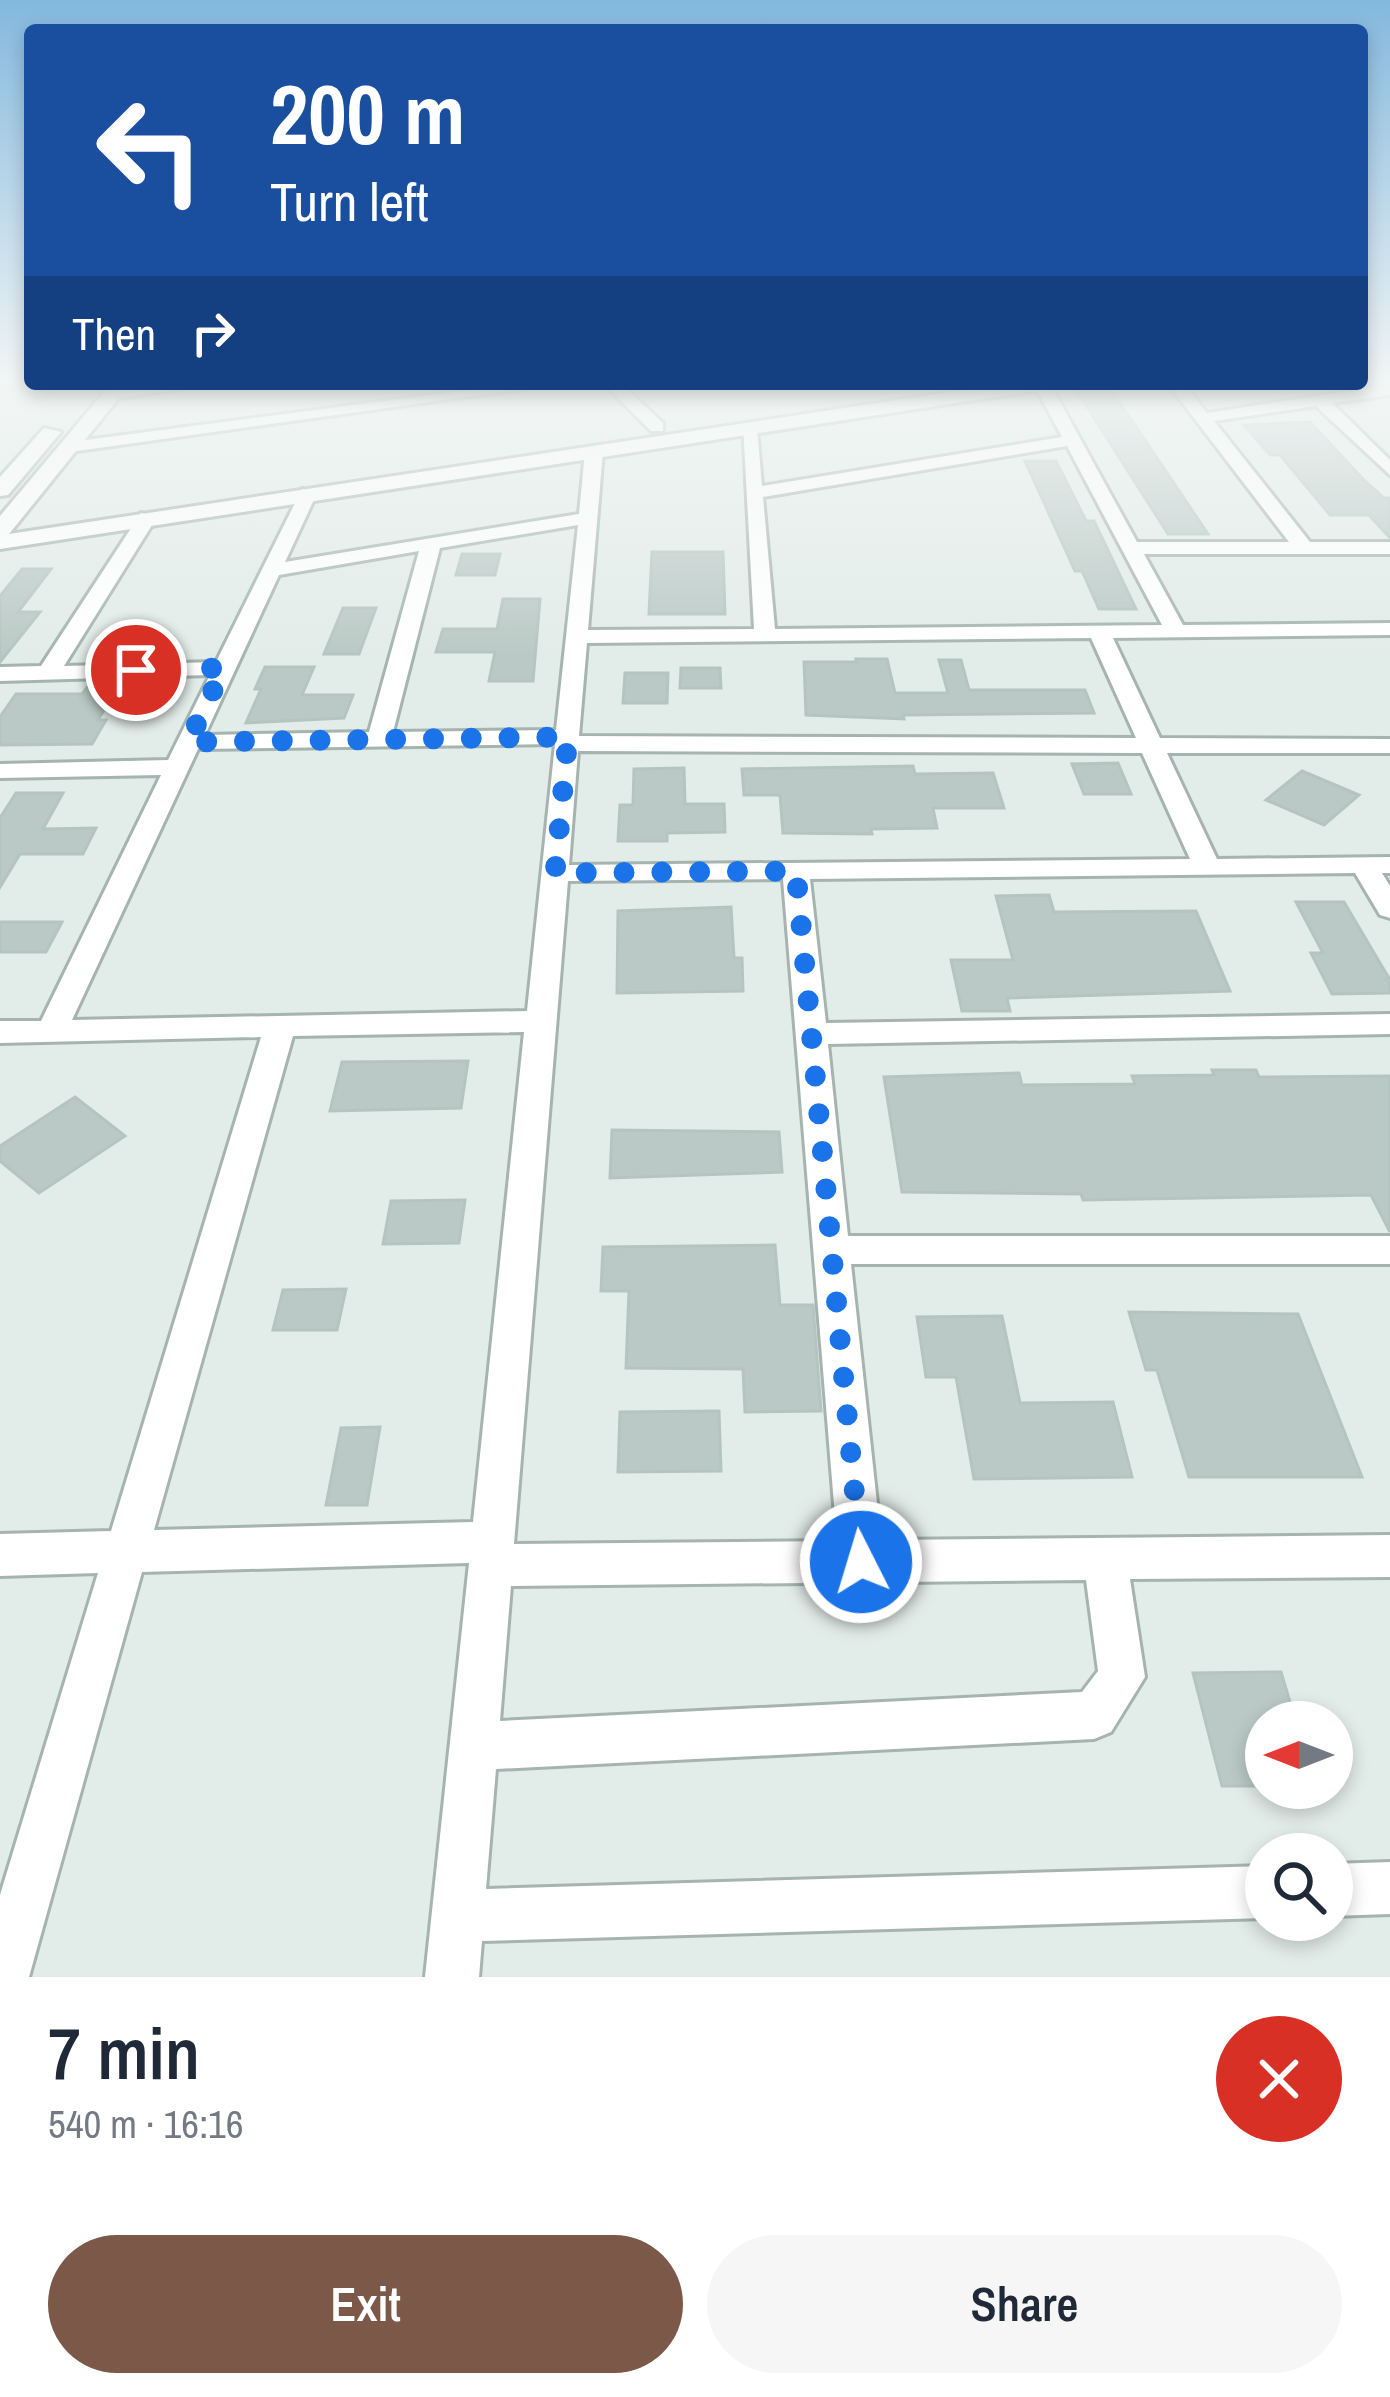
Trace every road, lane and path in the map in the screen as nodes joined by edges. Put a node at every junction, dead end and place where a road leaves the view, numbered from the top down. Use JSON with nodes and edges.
{"nodes":[{"id":1,"x":47,"y":474,"type":"edge"},
{"id":2,"x":357,"y":474,"type":"edge"},
{"id":3,"x":436,"y":474,"type":"edge"},
{"id":4,"x":592,"y":474,"type":"edge"},
{"id":5,"x":752,"y":474,"type":"edge"},
{"id":6,"x":866,"y":474,"type":"edge"},
{"id":7,"x":1091,"y":474,"type":"edge"},
{"id":8,"x":1247,"y":474,"type":"edge"},
{"id":9,"x":308,"y":493,"type":"junction"},
{"id":10,"x":754,"y":493,"type":"junction"},
{"id":11,"x":148,"y":517,"type":"junction"},
{"id":12,"x":588,"y":518,"type":"junction"},
{"id":13,"x":1,"y":529,"type":"edge"},
{"id":14,"x":0,"y":542,"type":"edge"},
{"id":15,"x":430,"y":544,"type":"junction"},
{"id":16,"x":1131,"y":548,"type":"junction"},
{"id":17,"x":1304,"y":548,"type":"junction"},
{"id":18,"x":1390,"y":548,"type":"edge"},
{"id":19,"x":271,"y":570,"type":"junction"},
{"id":20,"x":1176,"y":631,"type":"junction"},
{"id":21,"x":1099,"y":632,"type":"junction"},
{"id":22,"x":1387,"y":633,"type":"edge"},
{"id":23,"x":765,"y":635,"type":"junction"},
{"id":24,"x":577,"y":637,"type":"junction"},
{"id":25,"x":224,"y":668,"type":"junction"},
{"id":26,"x":48,"y":673,"type":"junction"},
{"id":27,"x":0,"y":674,"type":"edge"},
{"id":28,"x":379,"y":740,"type":"junction"},
{"id":29,"x":567,"y":740,"type":"junction"},
{"id":30,"x":1151,"y":745,"type":"junction"},
{"id":31,"x":1390,"y":746,"type":"edge"},
{"id":32,"x":183,"y":754,"type":"junction"},
{"id":33,"x":0,"y":771,"type":"edge"},
{"id":34,"x":1377,"y":865,"type":"edge"},
{"id":35,"x":1207,"y":867,"type":"junction"},
{"id":36,"x":796,"y":871,"type":"junction"},
{"id":37,"x":555,"y":873,"type":"junction"},
{"id":38,"x":1390,"y":909,"type":"edge"},
{"id":39,"x":541,"y":1021,"type":"junction"},
{"id":40,"x":1390,"y":1024,"type":"edge"},
{"id":41,"x":280,"y":1026,"type":"junction"},
{"id":42,"x":51,"y":1030,"type":"junction"},
{"id":43,"x":0,"y":1032,"type":"edge"},
{"id":44,"x":812,"y":1034,"type":"junction"},
{"id":45,"x":832,"y":1250,"type":"junction"},
{"id":46,"x":1390,"y":1250,"type":"edge"},
{"id":47,"x":126,"y":1551,"type":"junction"},
{"id":48,"x":492,"y":1553,"type":"junction"},
{"id":49,"x":0,"y":1555,"type":"edge"},
{"id":50,"x":1390,"y":1556,"type":"edge"},
{"id":51,"x":1105,"y":1559,"type":"junction"},
{"id":52,"x":861,"y":1562,"type":"junction"},
{"id":53,"x":473,"y":1746,"type":"junction"},
{"id":54,"x":1390,"y":1888,"type":"edge"},
{"id":55,"x":1353,"y":1889,"type":"edge"},
{"id":56,"x":1245,"y":1893,"type":"edge"},
{"id":57,"x":458,"y":1916,"type":"junction"},
{"id":58,"x":2,"y":1972,"type":"edge"},
{"id":59,"x":452,"y":1977,"type":"edge"}],
"edges":[{"from":1,"to":13,"type":"street"},
{"from":2,"to":13,"type":"street"},
{"from":3,"to":9,"type":"street"},
{"from":4,"to":12,"type":"street"},
{"from":5,"to":10,"type":"street"},
{"from":6,"to":10,"type":"street"},
{"from":7,"to":16,"type":"street"},
{"from":8,"to":17,"type":"street"},
{"from":9,"to":11,"type":"street"},
{"from":9,"to":19,"type":"street"},
{"from":10,"to":23,"type":"street"},
{"from":11,"to":14,"type":"street"},
{"from":11,"to":26,"type":"street"},
{"from":12,"to":15,"type":"street"},
{"from":12,"to":24,"type":"street"},
{"from":15,"to":19,"type":"street"},
{"from":15,"to":28,"type":"street"},
{"from":16,"to":17,"type":"street"},
{"from":16,"to":20,"type":"street"},
{"from":17,"to":18,"type":"street"},
{"from":19,"to":25,"type":"street"},
{"from":20,"to":21,"type":"street"},
{"from":20,"to":22,"type":"street"},
{"from":21,"to":23,"type":"street"},
{"from":21,"to":30,"type":"street"},
{"from":23,"to":24,"type":"street"},
{"from":24,"to":29,"type":"street"},
{"from":25,"to":26,"type":"street"},
{"from":25,"to":32,"type":"street"},
{"from":26,"to":27,"type":"street"},
{"from":28,"to":29,"type":"street"},
{"from":28,"to":32,"type":"street"},
{"from":29,"to":30,"type":"street"},
{"from":29,"to":37,"type":"street"},
{"from":30,"to":31,"type":"street"},
{"from":30,"to":35,"type":"street"},
{"from":32,"to":33,"type":"street"},
{"from":32,"to":42,"type":"street"},
{"from":34,"to":35,"type":"street"},
{"from":34,"to":38,"type":"street"},
{"from":35,"to":36,"type":"street"},
{"from":36,"to":37,"type":"street"},
{"from":36,"to":44,"type":"street"},
{"from":37,"to":39,"type":"street"},
{"from":39,"to":41,"type":"street"},
{"from":39,"to":48,"type":"street"},
{"from":40,"to":44,"type":"street"},
{"from":41,"to":42,"type":"street"},
{"from":41,"to":47,"type":"street"},
{"from":42,"to":43,"type":"street"},
{"from":44,"to":45,"type":"street"},
{"from":45,"to":46,"type":"street"},
{"from":45,"to":52,"type":"street"},
{"from":47,"to":48,"type":"street"},
{"from":47,"to":49,"type":"street"},
{"from":47,"to":58,"type":"street"},
{"from":48,"to":52,"type":"street"},
{"from":48,"to":53,"type":"street"},
{"from":50,"to":51,"type":"street"},
{"from":51,"to":52,"type":"street"},
{"from":51,"to":53,"type":"street"},
{"from":53,"to":57,"type":"street"},
{"from":54,"to":55,"type":"street"},
{"from":56,"to":57,"type":"street"},
{"from":57,"to":59,"type":"street"}]}
